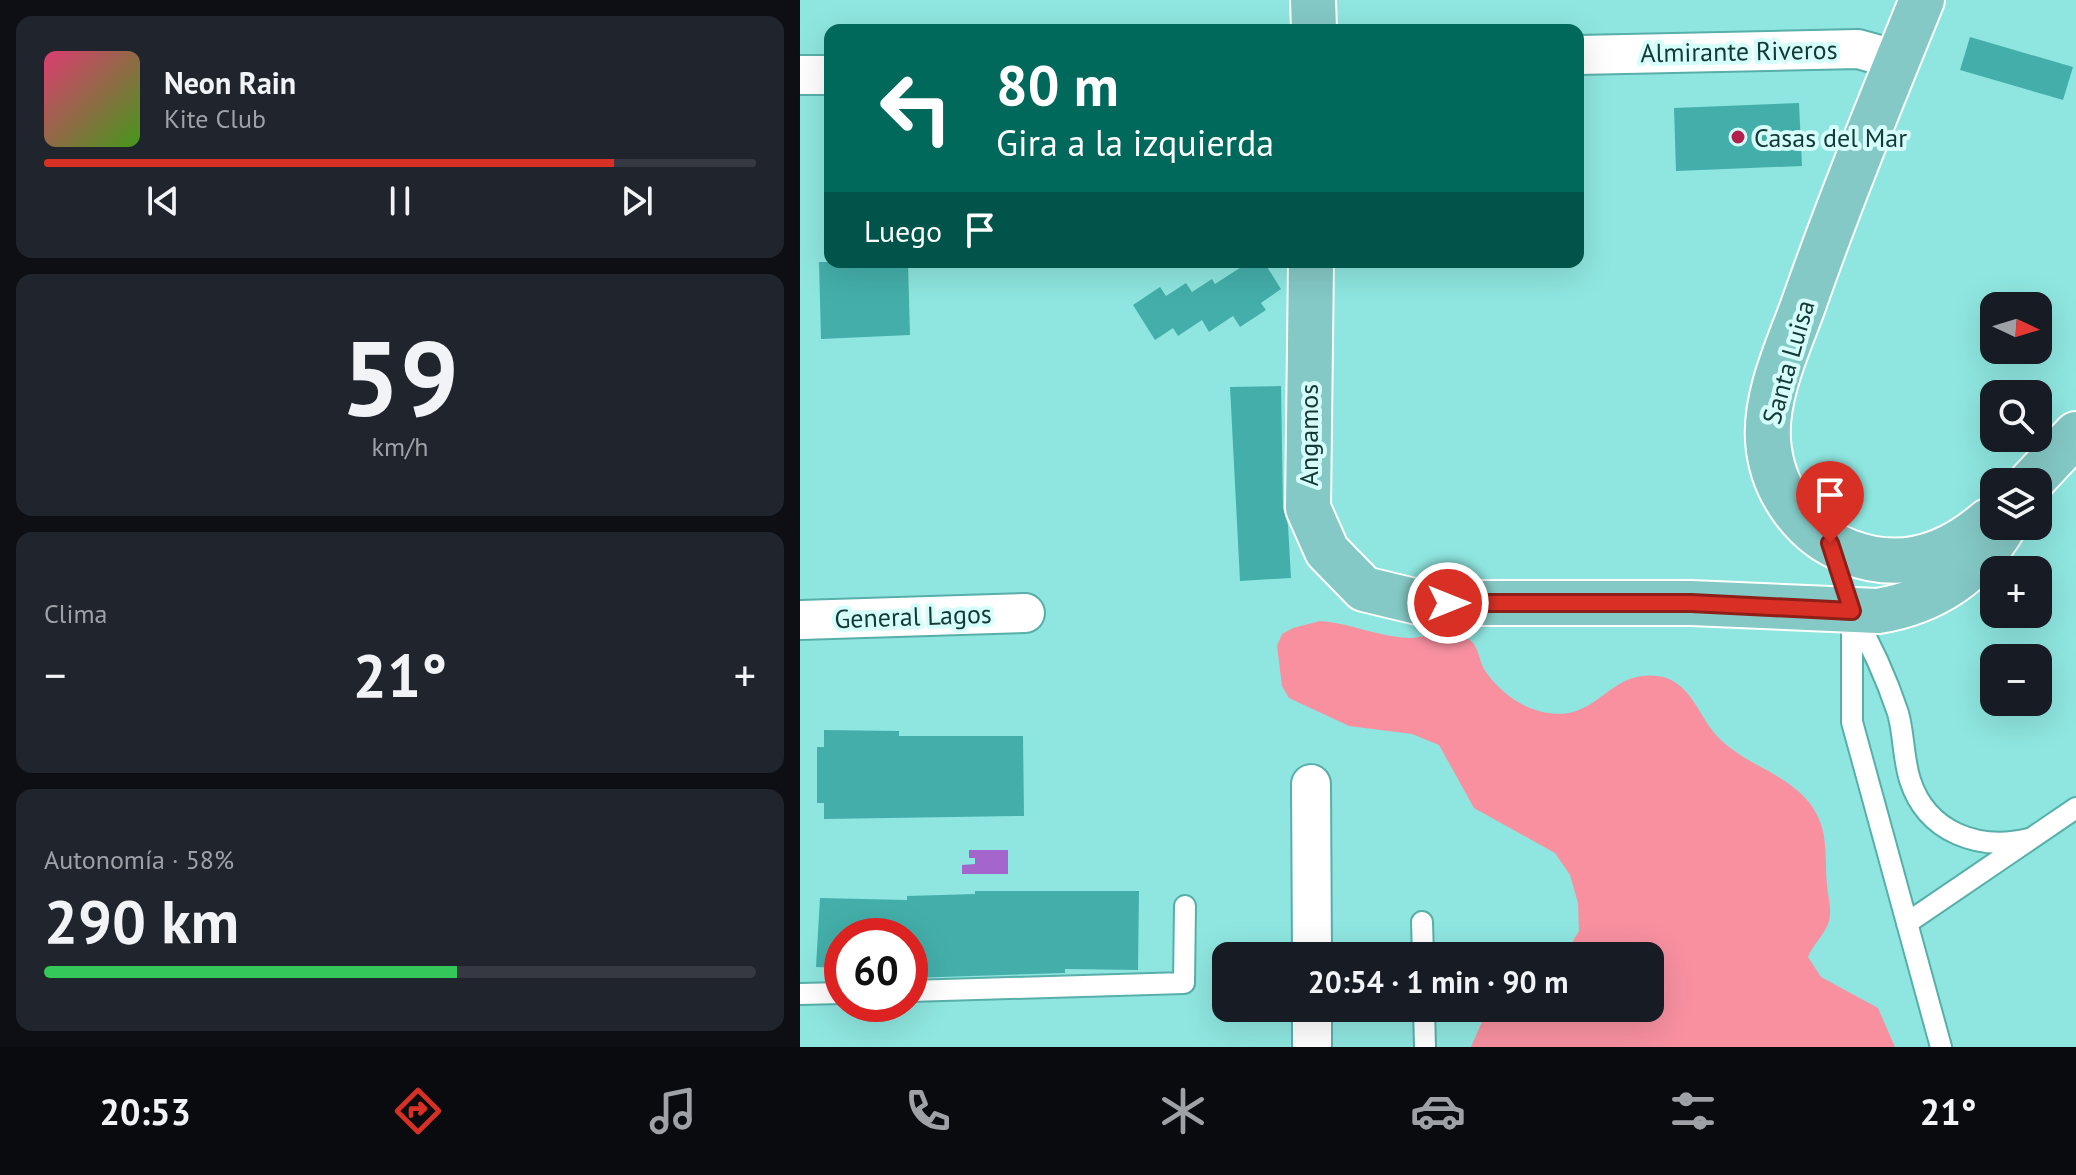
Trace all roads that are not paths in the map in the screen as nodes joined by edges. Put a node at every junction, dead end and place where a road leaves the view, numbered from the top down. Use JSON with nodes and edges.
{"nodes":[{"id":1,"x":1313,"y":0,"type":"edge"},
{"id":2,"x":1922,"y":0,"type":"edge"},
{"id":3,"x":1314,"y":24,"type":"edge"},
{"id":4,"x":1584,"y":55,"type":"edge"},
{"id":5,"x":1898,"y":60,"type":"junction"},
{"id":6,"x":800,"y":75,"type":"edge"},
{"id":7,"x":824,"y":75,"type":"edge"},
{"id":8,"x":1311,"y":268,"type":"edge"},
{"id":9,"x":2076,"y":434,"type":"edge"},
{"id":10,"x":2044,"y":468,"type":"edge"},
{"id":11,"x":1980,"y":528,"type":"edge"},
{"id":12,"x":1993,"y":540,"type":"edge"},
{"id":13,"x":1830,"y":543,"type":"junction"},
{"id":14,"x":1852,"y":611,"type":"junction"},
{"id":15,"x":1025,"y":613,"type":"dead end"},
{"id":16,"x":800,"y":620,"type":"edge"},
{"id":17,"x":1311,"y":784,"type":"dead end"},
{"id":18,"x":2076,"y":808,"type":"edge"},
{"id":19,"x":2029,"y":839,"type":"junction"},
{"id":20,"x":1185,"y":906,"type":"dead end"},
{"id":21,"x":1422,"y":922,"type":"dead end"},
{"id":22,"x":1907,"y":923,"type":"junction"},
{"id":23,"x":1312,"y":942,"type":"edge"},
{"id":24,"x":1423,"y":942,"type":"edge"},
{"id":25,"x":928,"y":990,"type":"edge"},
{"id":26,"x":824,"y":993,"type":"edge"},
{"id":27,"x":800,"y":994,"type":"edge"},
{"id":28,"x":1312,"y":1022,"type":"edge"},
{"id":29,"x":1424,"y":1022,"type":"edge"},
{"id":30,"x":1312,"y":1047,"type":"edge"},
{"id":31,"x":1425,"y":1047,"type":"edge"},
{"id":32,"x":1941,"y":1047,"type":"edge"}],
"edges":[{"from":1,"to":3,"type":"main road"},
{"from":2,"to":5,"type":"main road","name":"Santa Luisa"},
{"from":4,"to":5,"type":"street","name":"Almirante Riveros"},
{"from":5,"to":13,"type":"main road","name":"Santa Luisa"},
{"from":6,"to":7,"type":"street"},
{"from":8,"to":14,"type":"main road","name":"Angamos"},
{"from":9,"to":10,"type":"main road"},
{"from":11,"to":13,"type":"main road","name":"Santa Luisa"},
{"from":12,"to":14,"type":"main road"},
{"from":13,"to":14,"type":"main road"},
{"from":14,"to":19,"type":"lane"},
{"from":14,"to":22,"type":"lane"},
{"from":15,"to":16,"type":"street","name":"General Lagos"},
{"from":17,"to":23,"type":"street"},
{"from":18,"to":19,"type":"lane"},
{"from":19,"to":22,"type":"lane"},
{"from":20,"to":25,"type":"lane"},
{"from":21,"to":24,"type":"lane"},
{"from":22,"to":32,"type":"lane"},
{"from":26,"to":27,"type":"lane"},
{"from":28,"to":30,"type":"street"},
{"from":29,"to":31,"type":"lane"}]}
